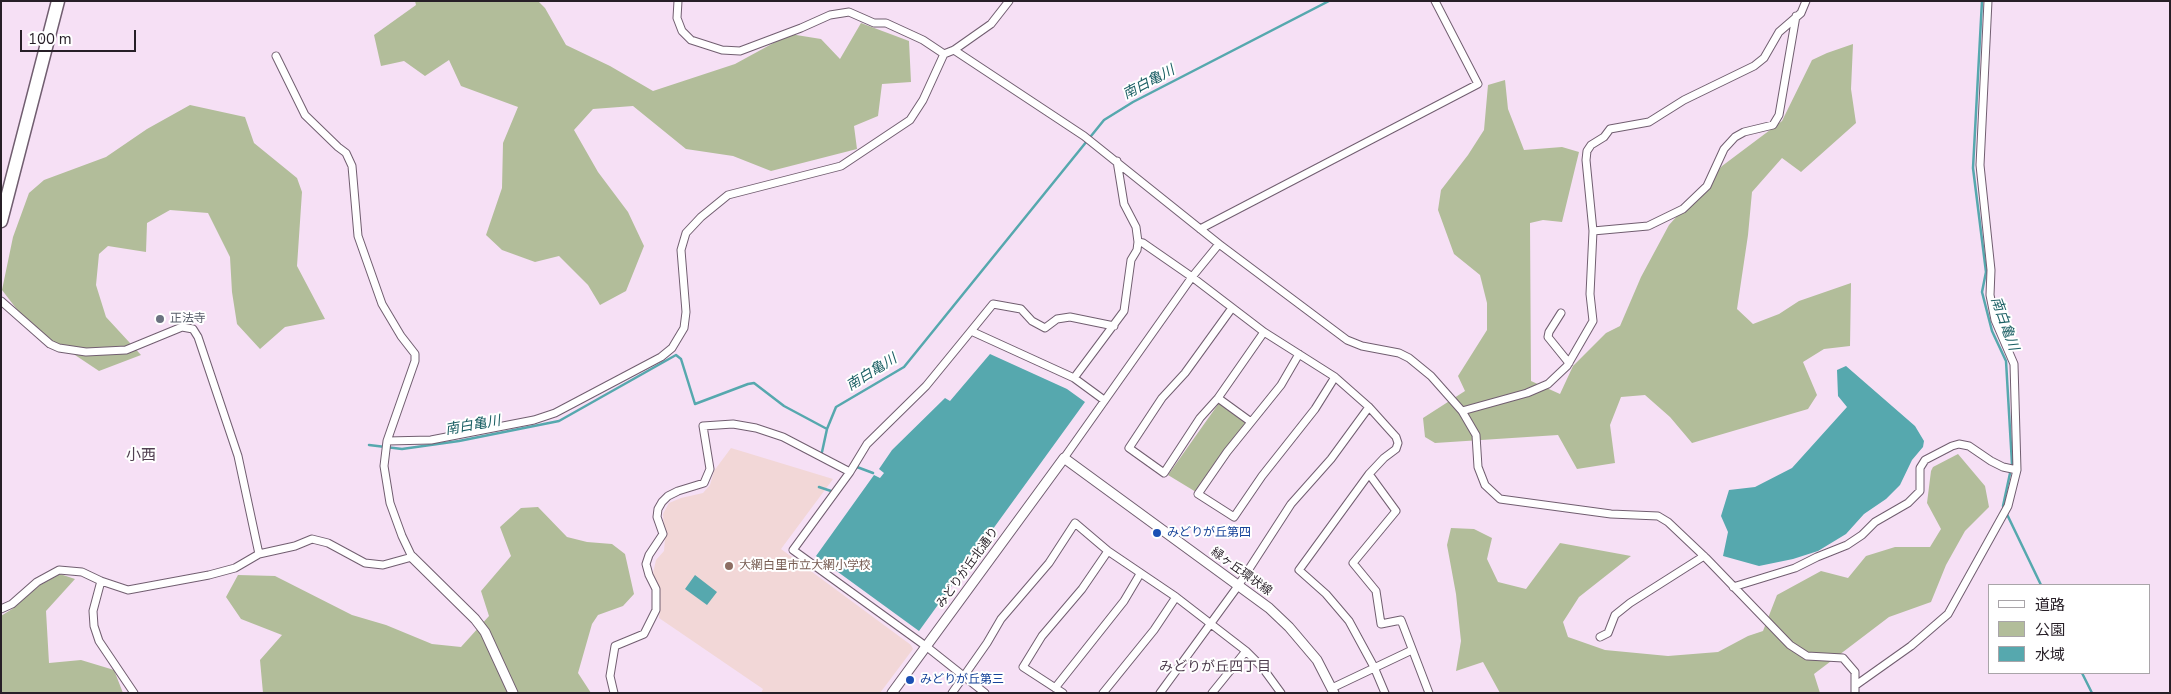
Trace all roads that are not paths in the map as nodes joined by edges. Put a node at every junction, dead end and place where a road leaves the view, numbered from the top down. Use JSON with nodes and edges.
{"nodes":[{"id":1,"x":58,"y":1,"type":"edge"},
{"id":2,"x":678,"y":1,"type":"edge"},
{"id":3,"x":1009,"y":1,"type":"edge"},
{"id":4,"x":1434,"y":1,"type":"edge"},
{"id":5,"x":1806,"y":1,"type":"edge"},
{"id":6,"x":1988,"y":1,"type":"edge"},
{"id":7,"x":1796,"y":16,"type":"junction"},
{"id":8,"x":954,"y":50,"type":"junction"},
{"id":9,"x":944,"y":54,"type":"junction"},
{"id":10,"x":276,"y":56,"type":"dead end"},
{"id":11,"x":1116,"y":161,"type":"junction"},
{"id":12,"x":1,"y":222,"type":"edge"},
{"id":13,"x":1200,"y":229,"type":"junction"},
{"id":14,"x":1593,"y":231,"type":"junction"},
{"id":15,"x":1138,"y":242,"type":"junction"},
{"id":16,"x":1219,"y":244,"type":"junction"},
{"id":17,"x":1192,"y":278,"type":"junction"},
{"id":18,"x":1,"y":301,"type":"edge"},
{"id":19,"x":1232,"y":308,"type":"junction"},
{"id":20,"x":1561,"y":313,"type":"dead end"},
{"id":21,"x":1114,"y":326,"type":"junction"},
{"id":22,"x":971,"y":331,"type":"junction"},
{"id":23,"x":1264,"y":332,"type":"junction"},
{"id":24,"x":1299,"y":354,"type":"junction"},
{"id":25,"x":1569,"y":362,"type":"junction"},
{"id":26,"x":1335,"y":377,"type":"junction"},
{"id":27,"x":1074,"y":378,"type":"junction"},
{"id":28,"x":1218,"y":398,"type":"junction"},
{"id":29,"x":1104,"y":400,"type":"junction"},
{"id":30,"x":1369,"y":407,"type":"junction"},
{"id":31,"x":1462,"y":411,"type":"junction"},
{"id":32,"x":1251,"y":422,"type":"junction"},
{"id":33,"x":387,"y":441,"type":"junction"},
{"id":34,"x":1064,"y":458,"type":"junction"},
{"id":35,"x":2017,"y":470,"type":"junction"},
{"id":36,"x":850,"y":472,"type":"junction"},
{"id":37,"x":1369,"y":474,"type":"junction"},
{"id":38,"x":1108,"y":551,"type":"junction"},
{"id":39,"x":259,"y":554,"type":"junction"},
{"id":40,"x":1704,"y":556,"type":"junction"},
{"id":41,"x":412,"y":557,"type":"junction"},
{"id":42,"x":1140,"y":574,"type":"junction"},
{"id":43,"x":101,"y":581,"type":"junction"},
{"id":44,"x":1238,"y":586,"type":"junction"},
{"id":45,"x":1733,"y":587,"type":"junction"},
{"id":46,"x":1176,"y":597,"type":"junction"},
{"id":47,"x":1,"y":609,"type":"edge"},
{"id":48,"x":1211,"y":624,"type":"junction"},
{"id":49,"x":1600,"y":637,"type":"dead end"},
{"id":50,"x":926,"y":647,"type":"junction"},
{"id":51,"x":1412,"y":650,"type":"junction"},
{"id":52,"x":1246,"y":651,"type":"junction"},
{"id":53,"x":1374,"y":667,"type":"junction"},
{"id":54,"x":963,"y":677,"type":"junction"},
{"id":55,"x":1056,"y":688,"type":"junction"},
{"id":56,"x":1856,"y":689,"type":"edge"},
{"id":57,"x":1333,"y":690,"type":"edge"},
{"id":58,"x":134,"y":693,"type":"edge"},
{"id":59,"x":513,"y":693,"type":"edge"},
{"id":60,"x":614,"y":693,"type":"edge"},
{"id":61,"x":892,"y":693,"type":"edge"},
{"id":62,"x":952,"y":693,"type":"edge"},
{"id":63,"x":985,"y":693,"type":"edge"},
{"id":64,"x":1063,"y":693,"type":"edge"},
{"id":65,"x":1103,"y":693,"type":"edge"},
{"id":66,"x":1160,"y":693,"type":"edge"},
{"id":67,"x":1212,"y":693,"type":"edge"},
{"id":68,"x":1281,"y":693,"type":"edge"},
{"id":69,"x":1385,"y":693,"type":"edge"},
{"id":70,"x":1429,"y":693,"type":"edge"}],
"edges":[{"from":1,"to":12,"type":"highway"},
{"from":2,"to":9,"type":"street"},
{"from":3,"to":8,"type":"street"},
{"from":4,"to":13,"type":"street"},
{"from":5,"to":7,"type":"street"},
{"from":6,"to":35,"type":"street"},
{"from":7,"to":14,"type":"street"},
{"from":7,"to":14,"type":"street"},
{"from":8,"to":9,"type":"street"},
{"from":8,"to":11,"type":"street"},
{"from":9,"to":33,"type":"street"},
{"from":10,"to":33,"type":"street"},
{"from":11,"to":13,"type":"street"},
{"from":11,"to":15,"type":"street"},
{"from":13,"to":16,"type":"street"},
{"from":14,"to":25,"type":"street"},
{"from":15,"to":17,"type":"street"},
{"from":15,"to":21,"type":"street"},
{"from":16,"to":17,"type":"street"},
{"from":16,"to":31,"type":"street"},
{"from":17,"to":19,"type":"street"},
{"from":17,"to":29,"type":"street"},
{"from":18,"to":39,"type":"street"},
{"from":19,"to":23,"type":"street"},
{"from":19,"to":28,"type":"street"},
{"from":20,"to":25,"type":"street"},
{"from":21,"to":22,"type":"street"},
{"from":21,"to":27,"type":"street"},
{"from":22,"to":27,"type":"street"},
{"from":22,"to":36,"type":"street"},
{"from":23,"to":24,"type":"street"},
{"from":23,"to":28,"type":"street"},
{"from":24,"to":26,"type":"street"},
{"from":24,"to":32,"type":"street"},
{"from":25,"to":31,"type":"street"},
{"from":26,"to":30,"type":"street"},
{"from":26,"to":32,"type":"street"},
{"from":27,"to":29,"type":"street"},
{"from":28,"to":32,"type":"street"},
{"from":29,"to":34,"type":"street"},
{"from":30,"to":37,"type":"street"},
{"from":30,"to":44,"type":"street"},
{"from":31,"to":40,"type":"street"},
{"from":33,"to":41,"type":"street"},
{"from":34,"to":44,"type":"street","name":"緑ヶ丘環状線"},
{"from":34,"to":50,"type":"street","name":"みどりが丘北通り"},
{"from":35,"to":45,"type":"street"},
{"from":35,"to":56,"type":"street"},
{"from":36,"to":50,"type":"street"},
{"from":36,"to":60,"type":"street"},
{"from":37,"to":51,"type":"street"},
{"from":37,"to":53,"type":"street"},
{"from":38,"to":42,"type":"street"},
{"from":38,"to":54,"type":"street"},
{"from":38,"to":55,"type":"street"},
{"from":39,"to":41,"type":"street"},
{"from":39,"to":43,"type":"street"},
{"from":40,"to":45,"type":"street"},
{"from":40,"to":49,"type":"street"},
{"from":41,"to":59,"type":"street"},
{"from":42,"to":46,"type":"street"},
{"from":42,"to":55,"type":"street"},
{"from":43,"to":47,"type":"street"},
{"from":43,"to":58,"type":"street"},
{"from":44,"to":48,"type":"street"},
{"from":44,"to":57,"type":"street","name":"緑ヶ丘環状線"},
{"from":45,"to":56,"type":"street"},
{"from":46,"to":48,"type":"street"},
{"from":46,"to":65,"type":"street"},
{"from":48,"to":52,"type":"street"},
{"from":48,"to":66,"type":"street"},
{"from":50,"to":54,"type":"street"},
{"from":50,"to":61,"type":"street","name":"みどりが丘北通り"},
{"from":51,"to":53,"type":"street"},
{"from":51,"to":70,"type":"street"},
{"from":52,"to":67,"type":"street"},
{"from":52,"to":68,"type":"street"},
{"from":53,"to":57,"type":"street"},
{"from":53,"to":69,"type":"street"},
{"from":54,"to":62,"type":"street"},
{"from":54,"to":63,"type":"street"},
{"from":55,"to":64,"type":"street"}]}
